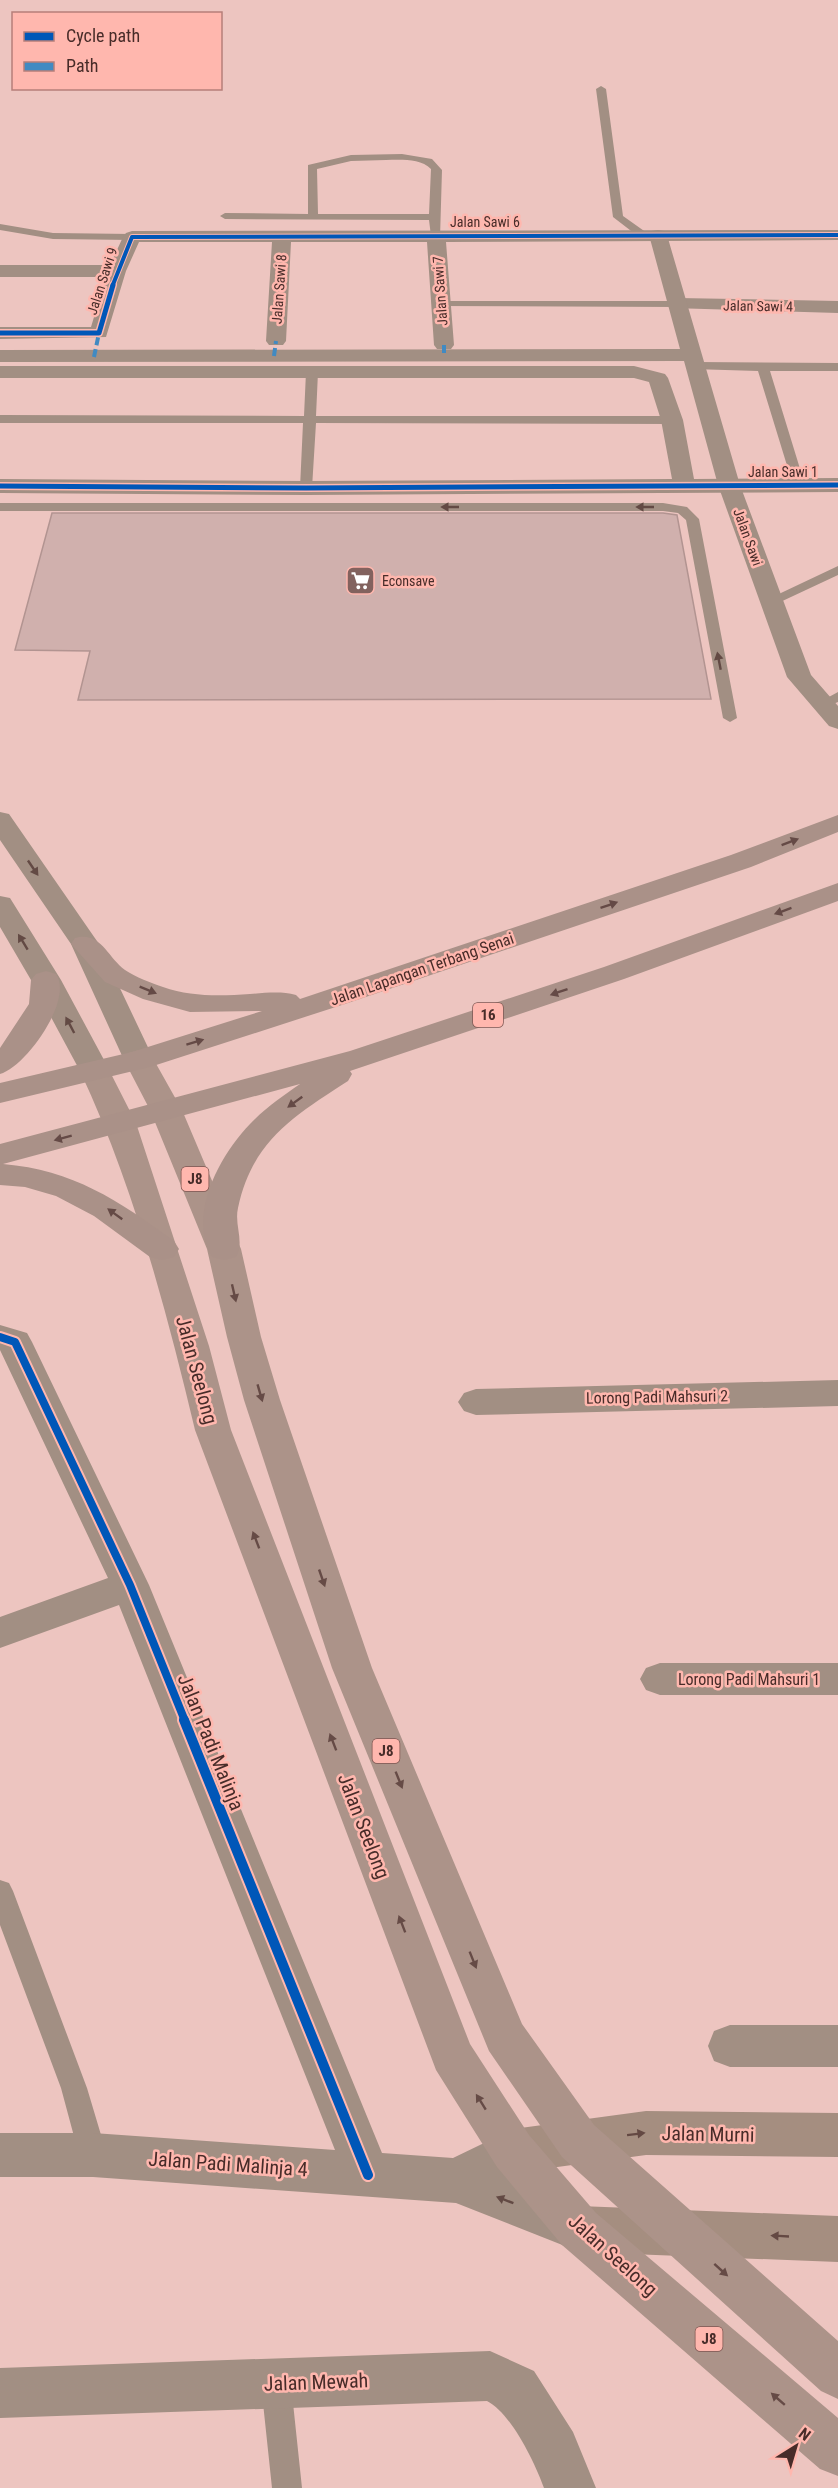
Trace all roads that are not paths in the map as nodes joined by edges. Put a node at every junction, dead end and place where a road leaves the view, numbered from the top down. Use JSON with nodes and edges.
{"nodes":[{"id":1,"x":601,"y":89,"type":"dead end"},
{"id":2,"x":225,"y":216,"type":"dead end"},
{"id":3,"x":313,"y":217,"type":"junction"},
{"id":4,"x":0,"y":227,"type":"edge"},
{"id":5,"x":435,"y":227,"type":"junction"},
{"id":6,"x":651,"y":235,"type":"junction"},
{"id":7,"x":838,"y":235,"type":"edge"},
{"id":8,"x":132,"y":237,"type":"junction"},
{"id":9,"x":282,"y":237,"type":"junction"},
{"id":10,"x":0,"y":271,"type":"edge"},
{"id":11,"x":117,"y":271,"type":"junction"},
{"id":12,"x":441,"y":304,"type":"junction"},
{"id":13,"x":678,"y":304,"type":"junction"},
{"id":14,"x":838,"y":307,"type":"edge"},
{"id":15,"x":0,"y":333,"type":"edge"},
{"id":16,"x":276,"y":341,"type":"dead end"},
{"id":17,"x":444,"y":345,"type":"dead end"},
{"id":18,"x":0,"y":356,"type":"edge"},
{"id":19,"x":694,"y":360,"type":"junction"},
{"id":20,"x":838,"y":367,"type":"edge"},
{"id":21,"x":763,"y":368,"type":"junction"},
{"id":22,"x":0,"y":372,"type":"edge"},
{"id":23,"x":312,"y":372,"type":"junction"},
{"id":24,"x":0,"y":419,"type":"edge"},
{"id":25,"x":310,"y":420,"type":"junction"},
{"id":26,"x":672,"y":420,"type":"junction"},
{"id":27,"x":729,"y":485,"type":"junction"},
{"id":28,"x":799,"y":485,"type":"junction"},
{"id":29,"x":838,"y":485,"type":"edge"},
{"id":30,"x":0,"y":486,"type":"edge"},
{"id":31,"x":684,"y":486,"type":"junction"},
{"id":32,"x":306,"y":488,"type":"junction"},
{"id":33,"x":393,"y":497,"type":"junction"},
{"id":34,"x":0,"y":507,"type":"edge"},
{"id":35,"x":838,"y":570,"type":"edge"},
{"id":36,"x":771,"y":600,"type":"junction"},
{"id":37,"x":833,"y":707,"type":"edge"},
{"id":38,"x":730,"y":718,"type":"dead end"},
{"id":39,"x":0,"y":820,"type":"edge"},
{"id":40,"x":838,"y":823,"type":"edge"},
{"id":41,"x":838,"y":891,"type":"edge"},
{"id":42,"x":0,"y":904,"type":"edge"},
{"id":43,"x":85,"y":944,"type":"junction"},
{"id":44,"x":46,"y":980,"type":"junction"},
{"id":45,"x":335,"y":998,"type":"junction"},
{"id":46,"x":361,"y":1058,"type":"junction"},
{"id":47,"x":140,"y":1060,"type":"junction"},
{"id":48,"x":0,"y":1064,"type":"edge"},
{"id":49,"x":95,"y":1071,"type":"junction"},
{"id":50,"x":0,"y":1093,"type":"edge"},
{"id":51,"x":166,"y":1110,"type":"junction"},
{"id":52,"x":120,"y":1123,"type":"junction"},
{"id":53,"x":0,"y":1154,"type":"edge"},
{"id":54,"x":0,"y":1174,"type":"edge"},
{"id":55,"x":224,"y":1248,"type":"junction"},
{"id":56,"x":162,"y":1249,"type":"junction"},
{"id":57,"x":0,"y":1336,"type":"edge"},
{"id":58,"x":838,"y":1393,"type":"edge"},
{"id":59,"x":476,"y":1402,"type":"dead end"},
{"id":60,"x":130,"y":1585,"type":"junction"},
{"id":61,"x":0,"y":1633,"type":"edge"},
{"id":62,"x":660,"y":1679,"type":"dead end"},
{"id":63,"x":838,"y":1679,"type":"edge"},
{"id":64,"x":0,"y":1891,"type":"edge"},
{"id":65,"x":730,"y":2046,"type":"dead end"},
{"id":66,"x":838,"y":2046,"type":"edge"},
{"id":67,"x":838,"y":2135,"type":"edge"},
{"id":68,"x":578,"y":2141,"type":"junction"},
{"id":69,"x":513,"y":2151,"type":"junction"},
{"id":70,"x":0,"y":2155,"type":"edge"},
{"id":71,"x":93,"y":2155,"type":"junction"},
{"id":72,"x":368,"y":2175,"type":"junction"},
{"id":73,"x":456,"y":2181,"type":"junction"},
{"id":74,"x":579,"y":2229,"type":"junction"},
{"id":75,"x":677,"y":2231,"type":"junction"},
{"id":76,"x":838,"y":2239,"type":"edge"},
{"id":77,"x":838,"y":2374,"type":"edge"},
{"id":78,"x":276,"y":2384,"type":"junction"},
{"id":79,"x":0,"y":2393,"type":"edge"},
{"id":80,"x":838,"y":2451,"type":"edge"},
{"id":81,"x":287,"y":2488,"type":"edge"},
{"id":82,"x":570,"y":2488,"type":"edge"}],
"edges":[{"from":1,"to":6,"type":"lane"},
{"from":2,"to":3,"type":"lane"},
{"from":3,"to":5,"type":"lane"},
{"from":3,"to":5,"type":"lane"},
{"from":4,"to":8,"type":"lane"},
{"from":5,"to":6,"type":"street","name":"Jalan Sawi 6"},
{"from":5,"to":9,"type":"street","name":"Jalan Sawi 6"},
{"from":5,"to":12,"type":"street","name":"Jalan Sawi 7"},
{"from":6,"to":7,"type":"street","name":"Jalan Sawi 6"},
{"from":6,"to":13,"type":"street","name":"Jalan Sawi"},
{"from":8,"to":9,"type":"street","name":"Jalan Sawi 6"},
{"from":8,"to":11,"type":"street","name":"Jalan Sawi 9"},
{"from":9,"to":16,"type":"street","name":"Jalan Sawi 8"},
{"from":10,"to":11,"type":"street"},
{"from":11,"to":15,"type":"street","name":"Jalan Sawi 9"},
{"from":12,"to":13,"type":"lane"},
{"from":12,"to":17,"type":"street","name":"Jalan Sawi 7"},
{"from":13,"to":14,"type":"street","name":"Jalan Sawi 4"},
{"from":13,"to":19,"type":"street","name":"Jalan Sawi"},
{"from":18,"to":19,"type":"street"},
{"from":19,"to":21,"type":"lane"},
{"from":19,"to":27,"type":"street","name":"Jalan Sawi"},
{"from":20,"to":21,"type":"lane"},
{"from":21,"to":28,"type":"lane"},
{"from":22,"to":23,"type":"street"},
{"from":23,"to":25,"type":"lane"},
{"from":23,"to":26,"type":"street"},
{"from":24,"to":25,"type":"lane"},
{"from":25,"to":26,"type":"lane"},
{"from":25,"to":32,"type":"lane"},
{"from":26,"to":31,"type":"street"},
{"from":27,"to":28,"type":"street","name":"Jalan Sawi 1"},
{"from":27,"to":31,"type":"street","name":"Jalan Sawi 1"},
{"from":27,"to":36,"type":"street","name":"Jalan Sawi"},
{"from":28,"to":29,"type":"street","name":"Jalan Sawi 1"},
{"from":30,"to":32,"type":"street","name":"Jalan Sawi 1"},
{"from":31,"to":33,"type":"street","name":"Jalan Sawi 1"},
{"from":32,"to":33,"type":"street","name":"Jalan Sawi 1"},
{"from":33,"to":34,"type":"lane"},
{"from":38,"to":33,"type":"lane","one_way":true},
{"from":35,"to":36,"type":"lane"},
{"from":36,"to":37,"type":"street","name":"Jalan Sawi"},
{"from":39,"to":43,"type":"street","one_way":true},
{"from":45,"to":40,"type":"highway","name":"Jalan Lapangan Terbang Senai","one_way":true},
{"from":41,"to":46,"type":"highway","number":"16","one_way":true},
{"from":44,"to":42,"type":"street","one_way":true},
{"from":43,"to":45,"type":"highway","one_way":true},
{"from":43,"to":47,"type":"street"},
{"from":44,"to":48,"type":"highway"},
{"from":49,"to":44,"type":"street","one_way":true},
{"from":47,"to":45,"type":"highway","name":"Jalan Lapangan Terbang Senai","one_way":true},
{"from":46,"to":51,"type":"highway","number":"16"},
{"from":46,"to":55,"type":"highway","one_way":true},
{"from":47,"to":49,"type":"highway","name":"Jalan Lapangan Terbang Senai"},
{"from":47,"to":51,"type":"main road","number":"J8"},
{"from":49,"to":50,"type":"highway","name":"Jalan Lapangan Terbang Senai"},
{"from":49,"to":52,"type":"main road","name":"Jalan Seelong","number":"J8"},
{"from":51,"to":52,"type":"highway","number":"16"},
{"from":51,"to":55,"type":"main road","number":"J8"},
{"from":52,"to":53,"type":"highway","number":"16","one_way":true},
{"from":52,"to":56,"type":"main road","name":"Jalan Seelong","number":"J8"},
{"from":56,"to":54,"type":"highway","one_way":true},
{"from":55,"to":68,"type":"main road","number":"J8","one_way":true},
{"from":69,"to":56,"type":"main road","name":"Jalan Seelong","number":"J8","one_way":true},
{"from":57,"to":60,"type":"street","name":"Jalan Padi Malinja"},
{"from":58,"to":59,"type":"street","name":"Lorong Padi Mahsuri 2"},
{"from":60,"to":61,"type":"street"},
{"from":60,"to":72,"type":"street","name":"Jalan Padi Malinja"},
{"from":62,"to":63,"type":"street","name":"Lorong Padi Mahsuri 1"},
{"from":64,"to":71,"type":"lane"},
{"from":65,"to":66,"type":"street"},
{"from":68,"to":67,"type":"main road","name":"Jalan Murni","one_way":true},
{"from":68,"to":69,"type":"main road","name":"Jalan Murni"},
{"from":68,"to":75,"type":"main road","number":"J8"},
{"from":69,"to":73,"type":"street"},
{"from":69,"to":74,"type":"main road","name":"Jalan Seelong","number":"J8"},
{"from":70,"to":71,"type":"street","name":"Jalan Padi Malinja 4"},
{"from":71,"to":72,"type":"street","name":"Jalan Padi Malinja 4"},
{"from":72,"to":73,"type":"street","name":"Jalan Padi Malinja 4"},
{"from":74,"to":73,"type":"street","name":"Jalan Padi Malinja 4","one_way":true},
{"from":74,"to":75,"type":"main road"},
{"from":80,"to":74,"type":"main road","name":"Jalan Seelong","number":"J8","one_way":true},
{"from":76,"to":75,"type":"main road","one_way":true},
{"from":75,"to":77,"type":"main road","number":"J8","one_way":true},
{"from":78,"to":79,"type":"street","name":"Jalan Mewah"},
{"from":78,"to":81,"type":"lane"},
{"from":78,"to":82,"type":"street","name":"Jalan Mewah"}]}
